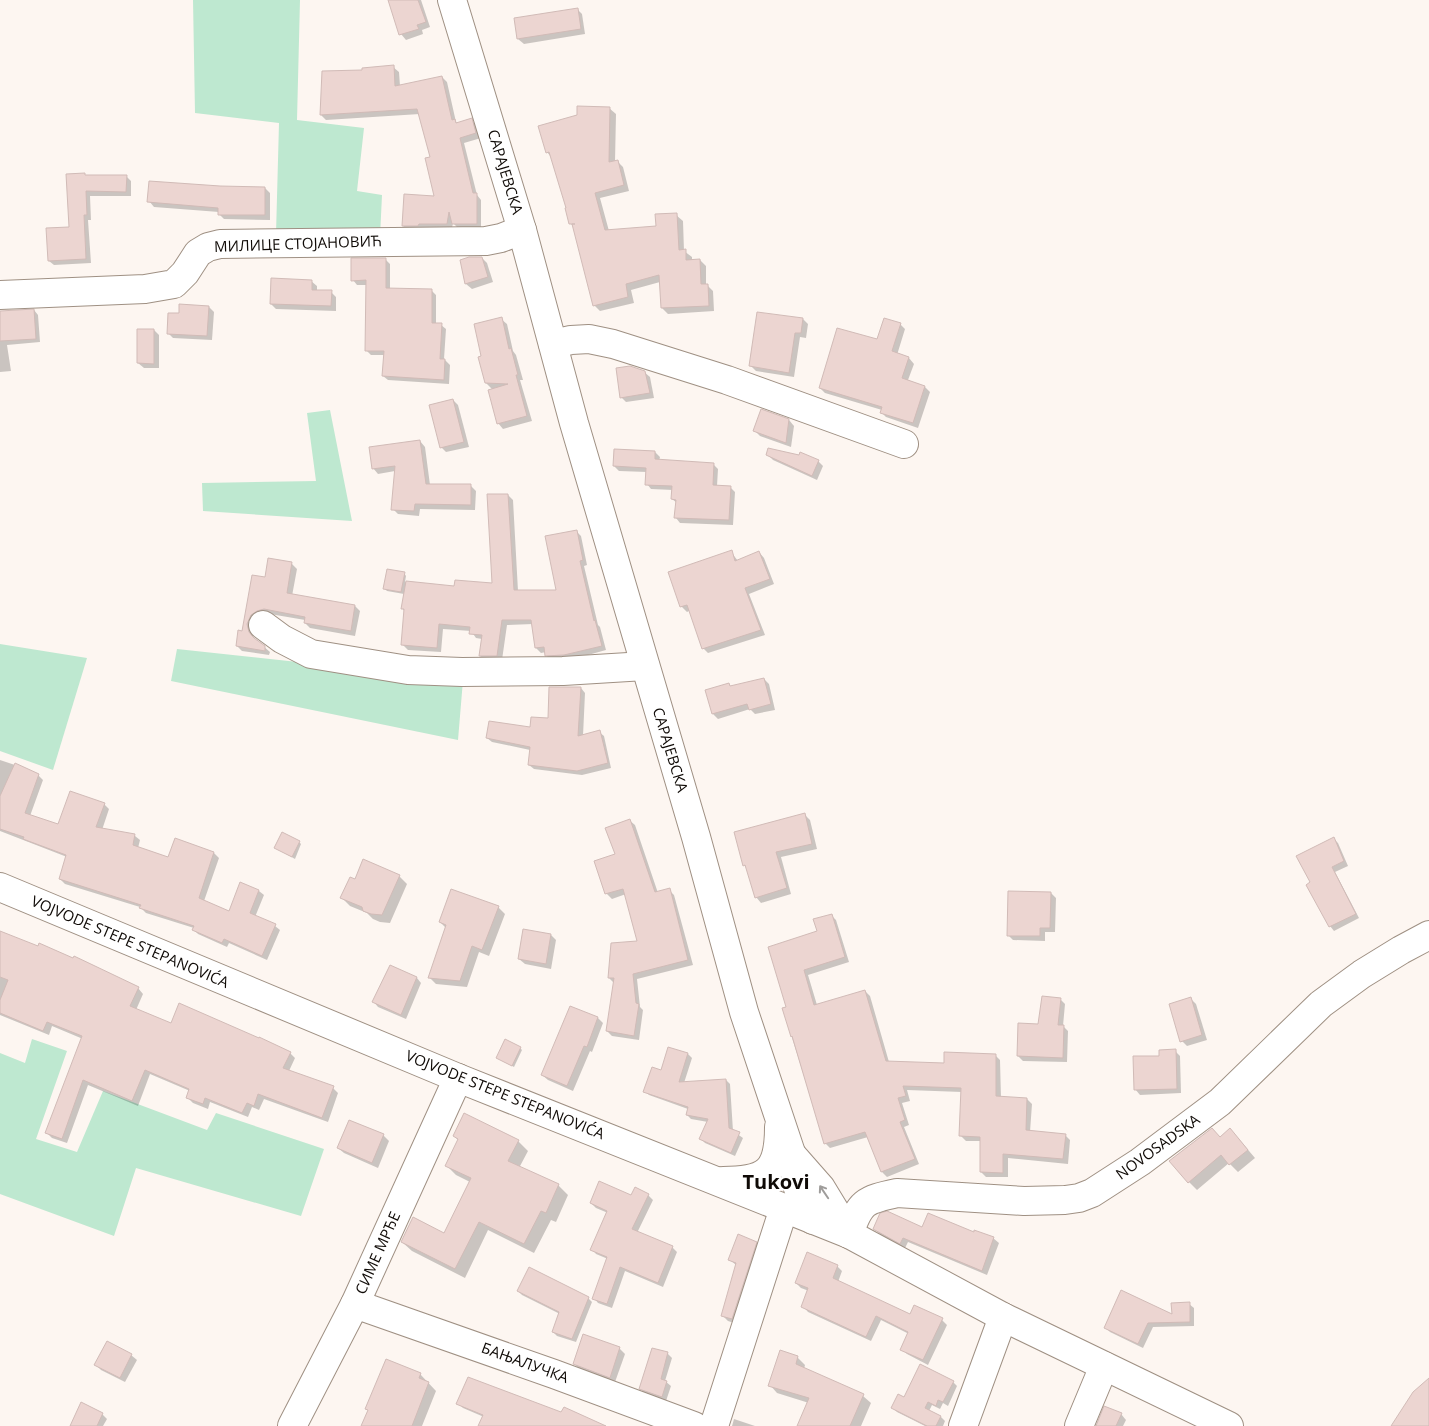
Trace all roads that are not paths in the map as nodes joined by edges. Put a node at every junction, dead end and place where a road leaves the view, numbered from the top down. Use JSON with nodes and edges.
{"nodes":[{"id":1,"x":452,"y":0,"type":"edge"},
{"id":2,"x":522,"y":230,"type":"junction"},
{"id":3,"x":0,"y":295,"type":"edge"},
{"id":4,"x":553,"y":344,"type":"junction"},
{"id":5,"x":904,"y":444,"type":"dead end"},
{"id":6,"x":263,"y":625,"type":"dead end"},
{"id":7,"x":645,"y":666,"type":"junction"},
{"id":8,"x":0,"y":888,"type":"edge"},
{"id":9,"x":1429,"y":935,"type":"edge"},
{"id":10,"x":458,"y":1078,"type":"junction"},
{"id":11,"x":779,"y":1118,"type":"junction"},
{"id":12,"x":791,"y":1153,"type":"junction"},
{"id":13,"x":718,"y":1181,"type":"junction"},
{"id":14,"x":784,"y":1208,"type":"junction"},
{"id":15,"x":813,"y":1220,"type":"junction"},
{"id":16,"x":849,"y":1234,"type":"junction"},
{"id":17,"x":355,"y":1304,"type":"junction"},
{"id":18,"x":1003,"y":1317,"type":"junction"},
{"id":19,"x":1104,"y":1366,"type":"junction"},
{"id":20,"x":292,"y":1426,"type":"edge"},
{"id":21,"x":694,"y":1426,"type":"edge"},
{"id":22,"x":714,"y":1426,"type":"edge"},
{"id":23,"x":963,"y":1426,"type":"edge"},
{"id":24,"x":1079,"y":1426,"type":"edge"},
{"id":25,"x":1228,"y":1426,"type":"edge"}],
"edges":[{"from":1,"to":2,"type":"street","name":"САРАЈЕВСКА"},
{"from":2,"to":3,"type":"street","name":"МИЛИЦЕ СТОЈАНОВИЋ"},
{"from":2,"to":4,"type":"street","name":"САРАЈЕВСКА"},
{"from":4,"to":5,"type":"street"},
{"from":4,"to":7,"type":"street","name":"САРАЈЕВСКА"},
{"from":6,"to":7,"type":"street"},
{"from":7,"to":11,"type":"street","name":"САРАЈЕВСКА"},
{"from":8,"to":10,"type":"street","name":"VOJVODE STEPE STEPANOVIĆA"},
{"from":9,"to":16,"type":"street","name":"NOVOSADSKA"},
{"from":10,"to":13,"type":"street","name":"VOJVODE STEPE STEPANOVIĆA"},
{"from":10,"to":17,"type":"street","name":"СИМЕ МРЂЕ"},
{"from":11,"to":12,"type":"street","name":"САРАЈЕВСКА"},
{"from":11,"to":13,"type":"street"},
{"from":12,"to":15,"type":"street"},
{"from":16,"to":12,"type":"street","one_way":true},
{"from":13,"to":14,"type":"street","name":"VOJVODE STEPE STEPANOVIĆA"},
{"from":14,"to":15,"type":"street","name":"VOJVODE STEPE STEPANOVIĆA"},
{"from":14,"to":22,"type":"street"},
{"from":15,"to":16,"type":"street","name":"VOJVODE STEPE STEPANOVIĆA"},
{"from":16,"to":18,"type":"street","name":"VOJVODE STEPE STEPANOVIĆA"},
{"from":17,"to":20,"type":"street","name":"СИМЕ МРЂЕ"},
{"from":17,"to":21,"type":"street","name":"БАЊАЛУЧКА"},
{"from":18,"to":19,"type":"street","name":"VOJVODE STEPE STEPANOVIĆA"},
{"from":18,"to":23,"type":"street"},
{"from":19,"to":24,"type":"street"},
{"from":19,"to":25,"type":"street","name":"VOJVODE STEPE STEPANOVIĆA"}]}
